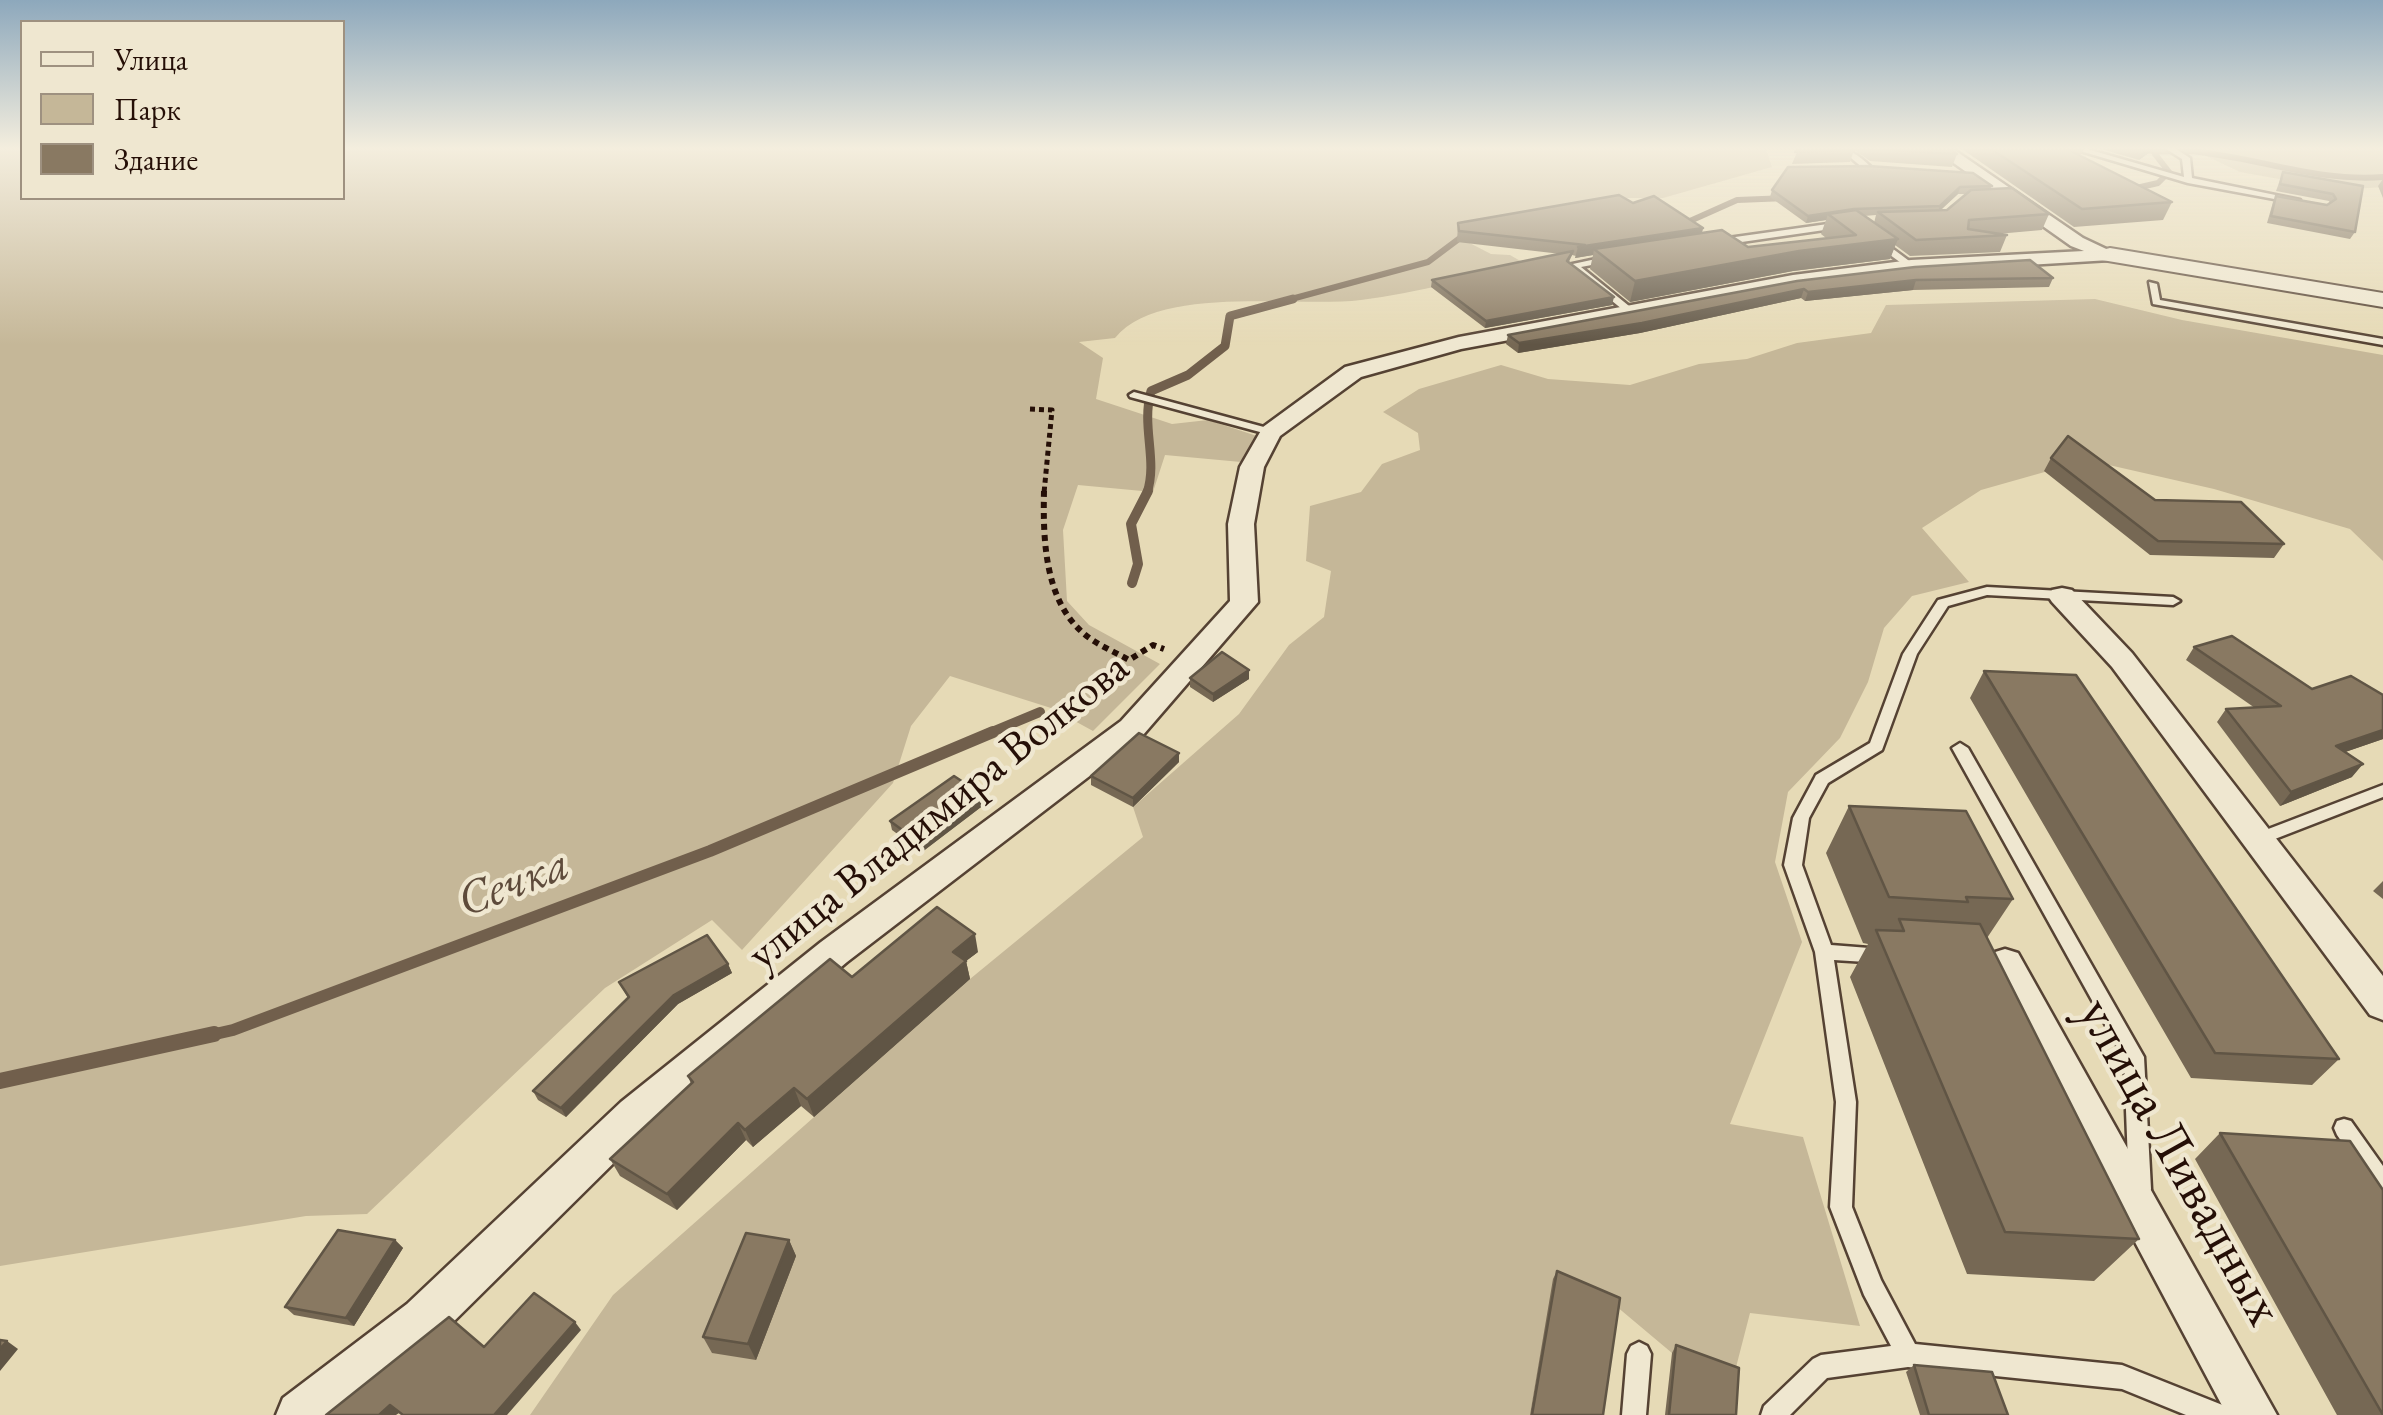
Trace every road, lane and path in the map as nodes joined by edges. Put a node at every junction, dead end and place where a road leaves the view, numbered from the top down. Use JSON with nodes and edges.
{"nodes":[{"id":1,"x":2028,"y":213,"type":"edge"},
{"id":2,"x":1852,"y":223,"type":"edge"},
{"id":3,"x":1866,"y":234,"type":"edge"},
{"id":4,"x":1717,"y":243,"type":"edge"},
{"id":5,"x":2110,"y":255,"type":"junction"},
{"id":6,"x":1627,"y":257,"type":"edge"},
{"id":7,"x":1911,"y":266,"type":"junction"},
{"id":8,"x":2152,"y":284,"type":"dead end"},
{"id":9,"x":2383,"y":300,"type":"edge"},
{"id":10,"x":1631,"y":312,"type":"junction"},
{"id":11,"x":2383,"y":342,"type":"edge"},
{"id":12,"x":1134,"y":395,"type":"dead end"},
{"id":13,"x":1030,"y":409,"type":"dead end"},
{"id":14,"x":1271,"y":432,"type":"junction"},
{"id":15,"x":2062,"y":596,"type":"junction"},
{"id":16,"x":2173,"y":601,"type":"dead end"},
{"id":17,"x":1192,"y":660,"type":"junction"},
{"id":18,"x":1960,"y":748,"type":"dead end"},
{"id":19,"x":2383,"y":791,"type":"edge"},
{"id":20,"x":2256,"y":840,"type":"junction"},
{"id":21,"x":1824,"y":952,"type":"junction"},
{"id":22,"x":1896,"y":956,"type":"edge"},
{"id":23,"x":1996,"y":963,"type":"edge"},
{"id":24,"x":2383,"y":1004,"type":"edge"},
{"id":25,"x":2344,"y":1128,"type":"dead end"},
{"id":26,"x":2383,"y":1184,"type":"edge"},
{"id":27,"x":2142,"y":1213,"type":"junction"},
{"id":28,"x":1639,"y":1354,"type":"dead end"},
{"id":29,"x":1908,"y":1355,"type":"junction"},
{"id":30,"x":300,"y":1415,"type":"edge"},
{"id":31,"x":1634,"y":1415,"type":"edge"},
{"id":32,"x":1773,"y":1415,"type":"edge"},
{"id":33,"x":2216,"y":1415,"type":"edge"},
{"id":34,"x":2252,"y":1415,"type":"edge"}],
"edges":[{"from":1,"to":5,"type":"street"},
{"from":2,"to":4,"type":"lane"},
{"from":3,"to":7,"type":"lane"},
{"from":5,"to":7,"type":"street","name":"улица Владимира Волкова"},
{"from":5,"to":9,"type":"street"},
{"from":6,"to":10,"type":"lane"},
{"from":7,"to":10,"type":"street","name":"улица Владимира Волкова"},
{"from":8,"to":11,"type":"lane"},
{"from":10,"to":14,"type":"street","name":"улица Владимира Волкова"},
{"from":12,"to":14,"type":"lane"},
{"from":13,"to":17,"type":"path"},
{"from":14,"to":17,"type":"street","name":"улица Владимира Волкова"},
{"from":15,"to":16,"type":"lane"},
{"from":15,"to":20,"type":"street"},
{"from":15,"to":21,"type":"lane"},
{"from":17,"to":30,"type":"street","name":"улица Владимира Волкова"},
{"from":18,"to":27,"type":"lane"},
{"from":19,"to":20,"type":"lane"},
{"from":20,"to":24,"type":"street"},
{"from":21,"to":22,"type":"lane"},
{"from":21,"to":29,"type":"lane"},
{"from":23,"to":27,"type":"street","name":"улица Ливадных"},
{"from":25,"to":26,"type":"lane"},
{"from":27,"to":34,"type":"street","name":"улица Ливадных"},
{"from":28,"to":31,"type":"lane"},
{"from":29,"to":32,"type":"lane"},
{"from":29,"to":33,"type":"lane"}]}
